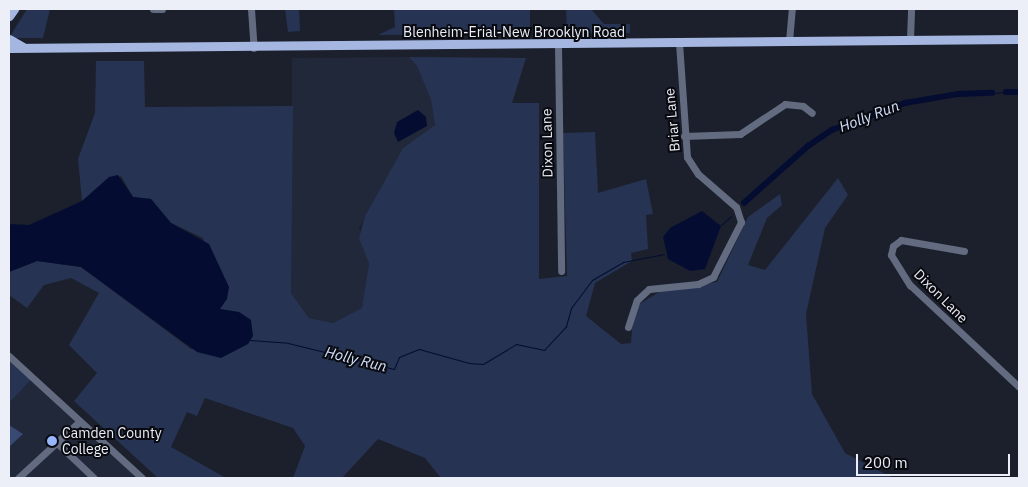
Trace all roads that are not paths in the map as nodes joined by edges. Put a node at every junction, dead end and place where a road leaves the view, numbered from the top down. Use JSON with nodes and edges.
{"nodes":[{"id":1,"x":14,"y":9,"type":"edge"},
{"id":2,"x":153,"y":9,"type":"edge"},
{"id":3,"x":162,"y":9,"type":"edge"},
{"id":4,"x":251,"y":9,"type":"edge"},
{"id":5,"x":792,"y":9,"type":"edge"},
{"id":6,"x":911,"y":9,"type":"edge"},
{"id":7,"x":9,"y":16,"type":"edge"},
{"id":8,"x":9,"y":39,"type":"edge"},
{"id":9,"x":1019,"y":39,"type":"edge"},
{"id":10,"x":910,"y":40,"type":"junction"},
{"id":11,"x":789,"y":41,"type":"junction"},
{"id":12,"x":679,"y":44,"type":"junction"},
{"id":13,"x":558,"y":46,"type":"junction"},
{"id":14,"x":9,"y":48,"type":"edge"},
{"id":15,"x":33,"y":48,"type":"junction"},
{"id":16,"x":254,"y":48,"type":"junction"},
{"id":17,"x":812,"y":113,"type":"dead end"},
{"id":18,"x":684,"y":136,"type":"junction"},
{"id":19,"x":964,"y":251,"type":"dead end"},
{"id":20,"x":561,"y":271,"type":"dead end"},
{"id":21,"x":628,"y":327,"type":"dead end"},
{"id":22,"x":9,"y":356,"type":"edge"},
{"id":23,"x":1019,"y":387,"type":"edge"},
{"id":24,"x":80,"y":421,"type":"junction"},
{"id":25,"x":56,"y":442,"type":"junction"},
{"id":26,"x":18,"y":478,"type":"edge"},
{"id":27,"x":94,"y":478,"type":"edge"},
{"id":28,"x":142,"y":478,"type":"edge"}],
"edges":[{"from":1,"to":7,"type":"main road"},
{"from":2,"to":3,"type":"street"},
{"from":4,"to":16,"type":"street"},
{"from":5,"to":11,"type":"street"},
{"from":6,"to":10,"type":"street"},
{"from":8,"to":15,"type":"main road"},
{"from":9,"to":10,"type":"main road","name":"Blenheim-Erial-New Brooklyn Road"},
{"from":10,"to":11,"type":"main road","name":"Blenheim-Erial-New Brooklyn Road"},
{"from":11,"to":12,"type":"main road","name":"Blenheim-Erial-New Brooklyn Road"},
{"from":12,"to":13,"type":"main road","name":"Blenheim-Erial-New Brooklyn Road"},
{"from":12,"to":18,"type":"street","name":"Briar Lane"},
{"from":13,"to":16,"type":"main road","name":"Blenheim-Erial-New Brooklyn Road"},
{"from":13,"to":20,"type":"street","name":"Dixon Lane"},
{"from":14,"to":15,"type":"main road","name":"Blenheim-Erial-New Brooklyn Road"},
{"from":15,"to":16,"type":"main road","name":"Blenheim-Erial-New Brooklyn Road"},
{"from":17,"to":18,"type":"street"},
{"from":18,"to":21,"type":"street","name":"Briar Lane"},
{"from":19,"to":23,"type":"street","name":"Dixon Lane"},
{"from":22,"to":24,"type":"street"},
{"from":24,"to":25,"type":"street"},
{"from":24,"to":28,"type":"street"},
{"from":25,"to":26,"type":"street"},
{"from":25,"to":27,"type":"street"}]}
